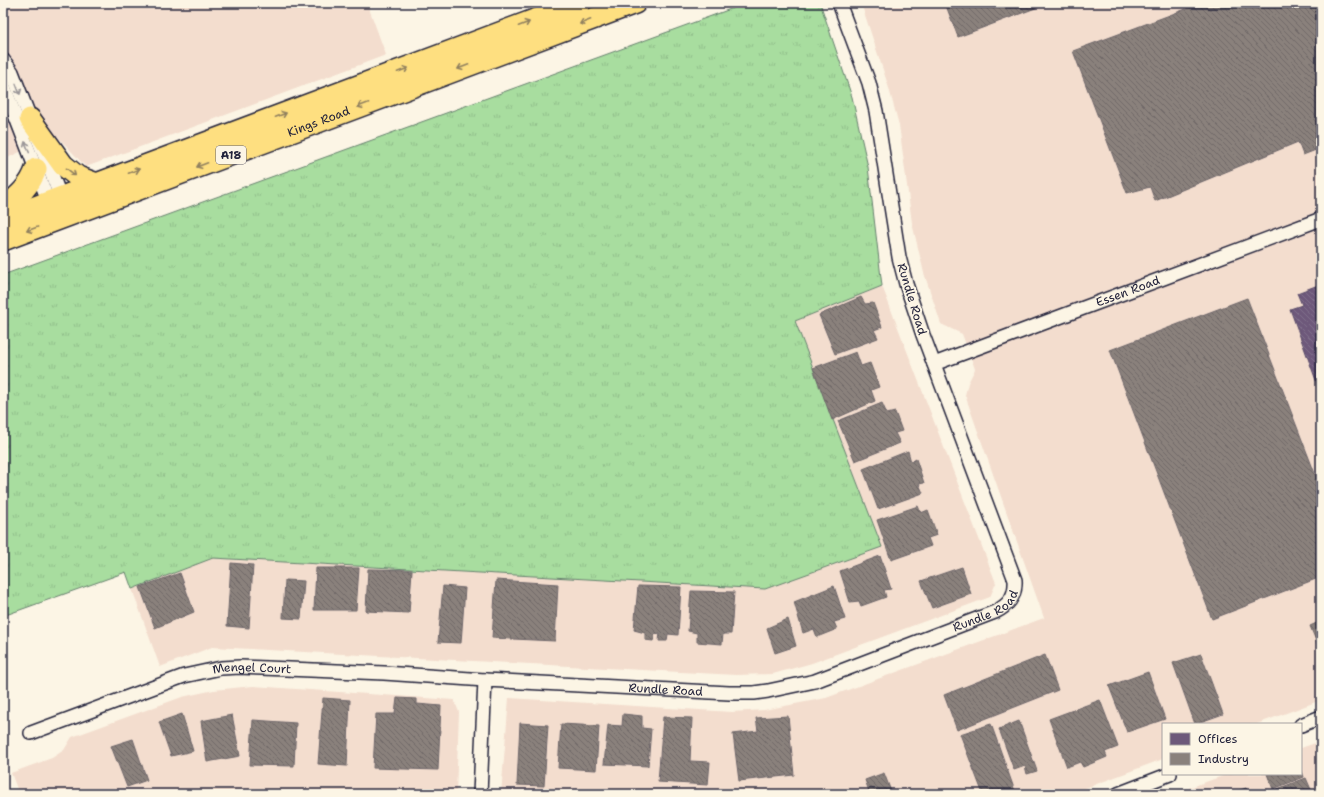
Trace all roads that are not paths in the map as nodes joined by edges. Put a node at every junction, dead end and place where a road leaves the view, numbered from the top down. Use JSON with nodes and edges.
{"nodes":[{"id":1,"x":580,"y":3,"type":"edge"},
{"id":2,"x":635,"y":3,"type":"edge"},
{"id":3,"x":839,"y":3,"type":"edge"},
{"id":4,"x":3,"y":60,"type":"edge"},
{"id":5,"x":3,"y":84,"type":"edge"},
{"id":6,"x":30,"y":119,"type":"junction"},
{"id":7,"x":36,"y":169,"type":"junction"},
{"id":8,"x":97,"y":184,"type":"junction"},
{"id":9,"x":57,"y":206,"type":"junction"},
{"id":10,"x":3,"y":209,"type":"edge"},
{"id":11,"x":1321,"y":219,"type":"edge"},
{"id":12,"x":3,"y":220,"type":"edge"},
{"id":13,"x":3,"y":240,"type":"edge"},
{"id":14,"x":934,"y":364,"type":"junction"},
{"id":15,"x":485,"y":680,"type":"junction"},
{"id":16,"x":1321,"y":717,"type":"edge"},
{"id":17,"x":1302,"y":725,"type":"edge"},
{"id":18,"x":31,"y":733,"type":"dead end"},
{"id":19,"x":1167,"y":775,"type":"edge"},
{"id":20,"x":480,"y":794,"type":"edge"},
{"id":21,"x":1118,"y":794,"type":"edge"}],
"edges":[{"from":8,"to":1,"type":"main road","name":"Kings Road","number":"A18","one_way":true},
{"from":2,"to":9,"type":"main road","name":"Kings Road","number":"A18","one_way":true},
{"from":3,"to":14,"type":"street","name":"Rundle Road"},
{"from":4,"to":6,"type":"street","one_way":true},
{"from":7,"to":5,"type":"street","one_way":true},
{"from":6,"to":8,"type":"main road","one_way":true},
{"from":6,"to":9,"type":"street"},
{"from":7,"to":9,"type":"street"},
{"from":7,"to":10,"type":"main road"},
{"from":8,"to":9,"type":"main road","name":"Kings Road","number":"A18"},
{"from":9,"to":12,"type":"main road","name":"Kings Road","number":"A18"},
{"from":9,"to":13,"type":"main road","name":"Kings Road","number":"A18","one_way":true},
{"from":11,"to":14,"type":"street","name":"Essen Road"},
{"from":14,"to":15,"type":"street","name":"Rundle Road"},
{"from":15,"to":18,"type":"street","name":"Mengel Court"},
{"from":15,"to":20,"type":"street"},
{"from":16,"to":17,"type":"street"},
{"from":19,"to":21,"type":"street"}]}
